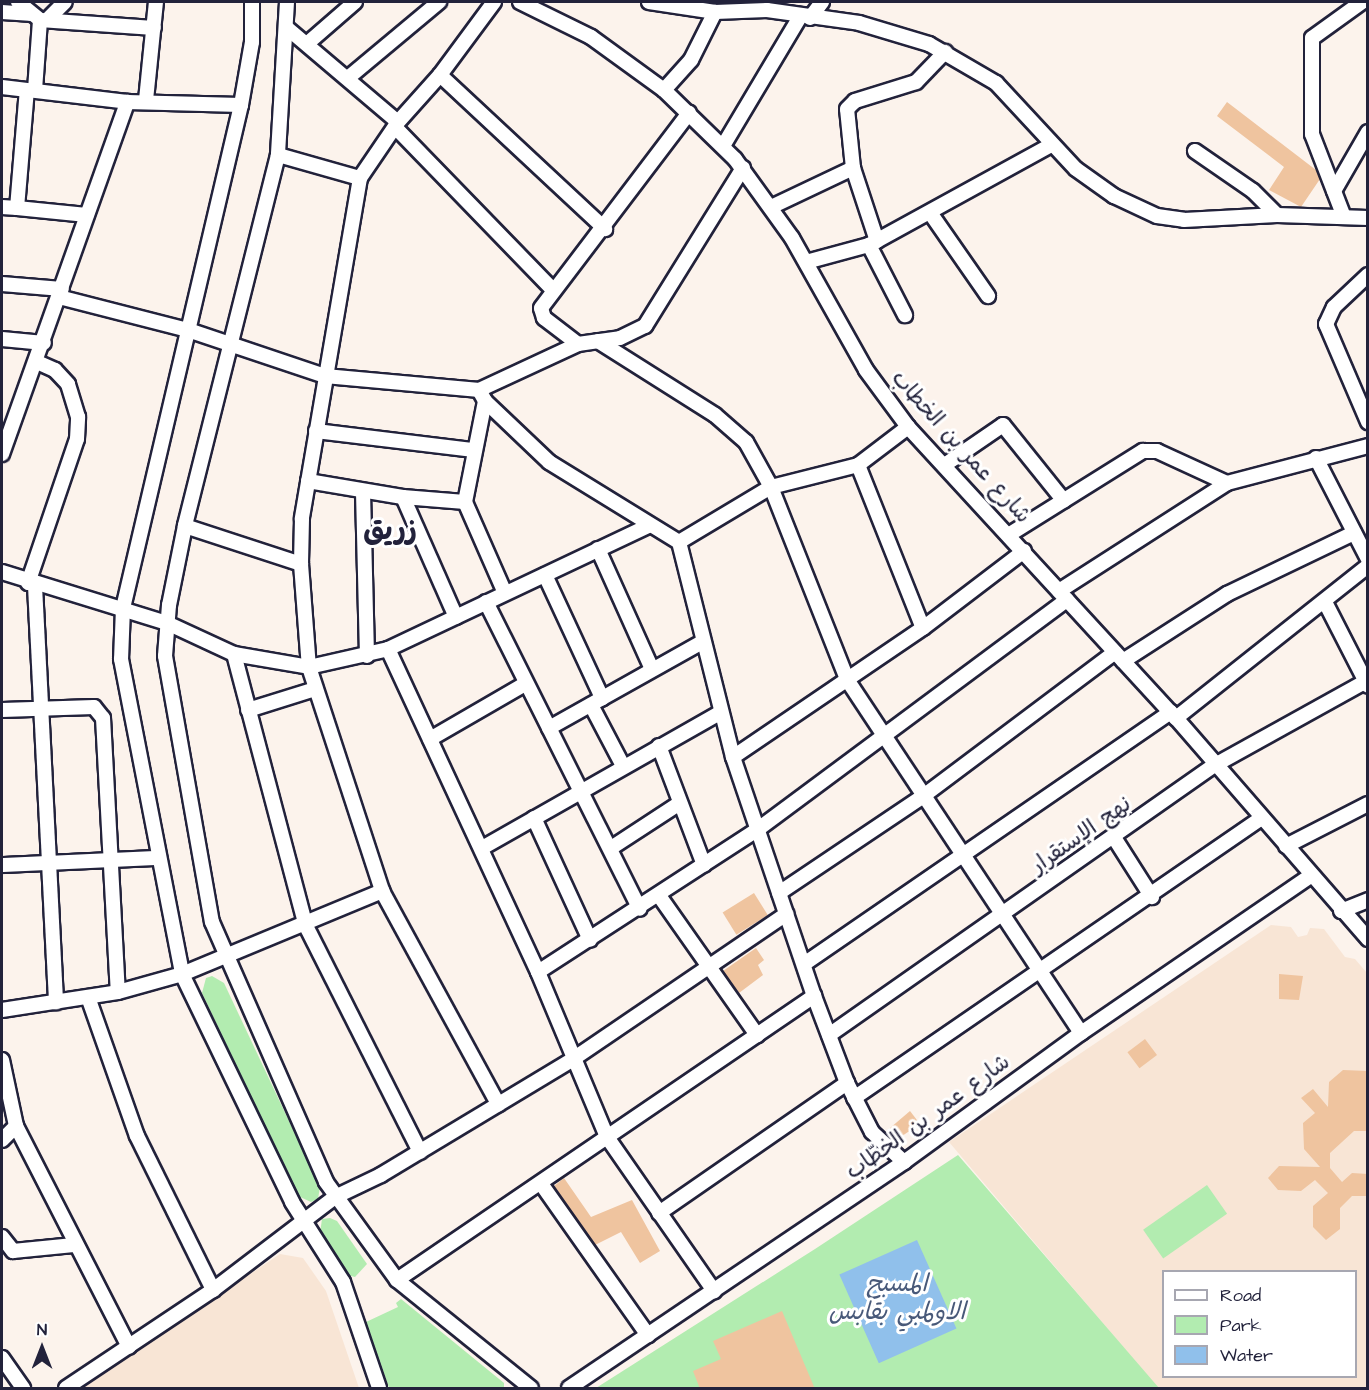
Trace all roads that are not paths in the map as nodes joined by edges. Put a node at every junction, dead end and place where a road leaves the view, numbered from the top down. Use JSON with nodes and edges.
{"nodes":[{"id":1,"x":18,"y":2,"type":"edge"},
{"id":2,"x":65,"y":2,"type":"edge"},
{"id":3,"x":156,"y":2,"type":"edge"},
{"id":4,"x":252,"y":2,"type":"edge"},
{"id":5,"x":287,"y":2,"type":"edge"},
{"id":6,"x":355,"y":2,"type":"edge"},
{"id":7,"x":439,"y":2,"type":"edge"},
{"id":8,"x":494,"y":2,"type":"edge"},
{"id":9,"x":520,"y":2,"type":"edge"},
{"id":10,"x":649,"y":2,"type":"edge"},
{"id":11,"x":822,"y":2,"type":"edge"},
{"id":12,"x":1362,"y":2,"type":"edge"},
{"id":13,"x":2,"y":12,"type":"edge"},
{"id":14,"x":715,"y":12,"type":"junction"},
{"id":15,"x":805,"y":17,"type":"junction"},
{"id":16,"x":39,"y":18,"type":"junction"},
{"id":17,"x":154,"y":28,"type":"junction"},
{"id":18,"x":287,"y":28,"type":"junction"},
{"id":19,"x":309,"y":42,"type":"junction"},
{"id":20,"x":945,"y":52,"type":"junction"},
{"id":21,"x":440,"y":75,"type":"junction"},
{"id":22,"x":348,"y":78,"type":"junction"},
{"id":23,"x":2,"y":87,"type":"edge"},
{"id":24,"x":31,"y":90,"type":"junction"},
{"id":25,"x":664,"y":90,"type":"junction"},
{"id":26,"x":146,"y":100,"type":"junction"},
{"id":27,"x":127,"y":102,"type":"junction"},
{"id":28,"x":241,"y":105,"type":"junction"},
{"id":29,"x":689,"y":113,"type":"junction"},
{"id":30,"x":396,"y":124,"type":"junction"},
{"id":31,"x":1368,"y":132,"type":"edge"},
{"id":32,"x":1052,"y":145,"type":"junction"},
{"id":33,"x":723,"y":146,"type":"junction"},
{"id":34,"x":1195,"y":151,"type":"dead end"},
{"id":35,"x":278,"y":155,"type":"junction"},
{"id":36,"x":743,"y":168,"type":"junction"},
{"id":37,"x":853,"y":168,"type":"junction"},
{"id":38,"x":360,"y":178,"type":"junction"},
{"id":39,"x":1334,"y":191,"type":"junction"},
{"id":40,"x":2,"y":207,"type":"edge"},
{"id":41,"x":771,"y":207,"type":"junction"},
{"id":42,"x":17,"y":208,"type":"junction"},
{"id":43,"x":931,"y":214,"type":"junction"},
{"id":44,"x":87,"y":215,"type":"junction"},
{"id":45,"x":1277,"y":215,"type":"junction"},
{"id":46,"x":1344,"y":217,"type":"junction"},
{"id":47,"x":1368,"y":218,"type":"edge"},
{"id":48,"x":605,"y":229,"type":"junction"},
{"id":49,"x":873,"y":243,"type":"junction"},
{"id":50,"x":806,"y":262,"type":"junction"},
{"id":51,"x":1368,"y":275,"type":"edge"},
{"id":52,"x":2,"y":284,"type":"edge"},
{"id":53,"x":554,"y":291,"type":"junction"},
{"id":54,"x":61,"y":293,"type":"junction"},
{"id":55,"x":988,"y":296,"type":"dead end"},
{"id":56,"x":905,"y":315,"type":"dead end"},
{"id":57,"x":192,"y":331,"type":"junction"},
{"id":58,"x":2,"y":339,"type":"edge"},
{"id":59,"x":598,"y":341,"type":"junction"},
{"id":60,"x":44,"y":343,"type":"junction"},
{"id":61,"x":578,"y":344,"type":"junction"},
{"id":62,"x":229,"y":345,"type":"junction"},
{"id":63,"x":37,"y":362,"type":"junction"},
{"id":64,"x":325,"y":376,"type":"junction"},
{"id":65,"x":482,"y":396,"type":"junction"},
{"id":66,"x":1368,"y":422,"type":"edge"},
{"id":67,"x":908,"y":427,"type":"junction"},
{"id":68,"x":316,"y":431,"type":"junction"},
{"id":69,"x":1368,"y":446,"type":"edge"},
{"id":70,"x":472,"y":450,"type":"junction"},
{"id":71,"x":2,"y":454,"type":"edge"},
{"id":72,"x":1316,"y":458,"type":"junction"},
{"id":73,"x":946,"y":464,"type":"junction"},
{"id":74,"x":858,"y":465,"type":"junction"},
{"id":75,"x":308,"y":482,"type":"junction"},
{"id":76,"x":1227,"y":483,"type":"junction"},
{"id":77,"x":771,"y":487,"type":"junction"},
{"id":78,"x":363,"y":492,"type":"junction"},
{"id":79,"x":403,"y":497,"type":"junction"},
{"id":80,"x":1064,"y":501,"type":"junction"},
{"id":81,"x":465,"y":502,"type":"junction"},
{"id":82,"x":185,"y":526,"type":"junction"},
{"id":83,"x":648,"y":526,"type":"junction"},
{"id":84,"x":1354,"y":533,"type":"junction"},
{"id":85,"x":1010,"y":534,"type":"junction"},
{"id":86,"x":679,"y":542,"type":"junction"},
{"id":87,"x":598,"y":549,"type":"junction"},
{"id":88,"x":1024,"y":551,"type":"junction"},
{"id":89,"x":1368,"y":559,"type":"edge"},
{"id":90,"x":301,"y":564,"type":"junction"},
{"id":91,"x":1368,"y":566,"type":"edge"},
{"id":92,"x":2,"y":572,"type":"edge"},
{"id":93,"x":545,"y":575,"type":"junction"},
{"id":94,"x":31,"y":584,"type":"junction"},
{"id":95,"x":505,"y":593,"type":"junction"},
{"id":96,"x":1063,"y":596,"type":"junction"},
{"id":97,"x":486,"y":602,"type":"junction"},
{"id":98,"x":1325,"y":602,"type":"junction"},
{"id":99,"x":123,"y":608,"type":"junction"},
{"id":100,"x":456,"y":617,"type":"junction"},
{"id":101,"x":167,"y":623,"type":"junction"},
{"id":102,"x":923,"y":628,"type":"junction"},
{"id":103,"x":702,"y":642,"type":"junction"},
{"id":104,"x":388,"y":649,"type":"junction"},
{"id":105,"x":234,"y":654,"type":"junction"},
{"id":106,"x":367,"y":656,"type":"junction"},
{"id":107,"x":1119,"y":656,"type":"junction"},
{"id":108,"x":309,"y":667,"type":"junction"},
{"id":109,"x":652,"y":669,"type":"junction"},
{"id":110,"x":848,"y":681,"type":"junction"},
{"id":111,"x":525,"y":684,"type":"junction"},
{"id":112,"x":1366,"y":684,"type":"edge"},
{"id":113,"x":315,"y":689,"type":"junction"},
{"id":114,"x":596,"y":701,"type":"junction"},
{"id":115,"x":39,"y":708,"type":"junction"},
{"id":116,"x":2,"y":710,"type":"edge"},
{"id":117,"x":248,"y":710,"type":"junction"},
{"id":118,"x":720,"y":713,"type":"junction"},
{"id":119,"x":1173,"y":715,"type":"junction"},
{"id":120,"x":549,"y":728,"type":"junction"},
{"id":121,"x":430,"y":739,"type":"junction"},
{"id":122,"x":885,"y":740,"type":"junction"},
{"id":123,"x":659,"y":746,"type":"junction"},
{"id":124,"x":733,"y":758,"type":"junction"},
{"id":125,"x":1215,"y":765,"type":"junction"},
{"id":126,"x":623,"y":766,"type":"junction"},
{"id":127,"x":581,"y":789,"type":"junction"},
{"id":128,"x":922,"y":797,"type":"junction"},
{"id":129,"x":680,"y":803,"type":"junction"},
{"id":130,"x":1368,"y":804,"type":"edge"},
{"id":131,"x":534,"y":818,"type":"junction"},
{"id":132,"x":1261,"y":818,"type":"junction"},
{"id":133,"x":757,"y":830,"type":"junction"},
{"id":134,"x":1115,"y":839,"type":"junction"},
{"id":135,"x":1286,"y":846,"type":"junction"},
{"id":136,"x":482,"y":848,"type":"junction"},
{"id":137,"x":611,"y":848,"type":"junction"},
{"id":138,"x":962,"y":857,"type":"junction"},
{"id":139,"x":159,"y":858,"type":"junction"},
{"id":140,"x":108,"y":861,"type":"junction"},
{"id":141,"x":48,"y":863,"type":"junction"},
{"id":142,"x":2,"y":865,"type":"edge"},
{"id":143,"x":704,"y":865,"type":"junction"},
{"id":144,"x":1309,"y":877,"type":"junction"},
{"id":145,"x":382,"y":891,"type":"junction"},
{"id":146,"x":778,"y":893,"type":"junction"},
{"id":147,"x":660,"y":897,"type":"junction"},
{"id":148,"x":1152,"y":897,"type":"junction"},
{"id":149,"x":1368,"y":900,"type":"edge"},
{"id":150,"x":640,"y":909,"type":"junction"},
{"id":151,"x":1341,"y":911,"type":"junction"},
{"id":152,"x":786,"y":914,"type":"junction"},
{"id":153,"x":1002,"y":915,"type":"junction"},
{"id":154,"x":306,"y":926,"type":"junction"},
{"id":155,"x":1368,"y":939,"type":"edge"},
{"id":156,"x":590,"y":940,"type":"junction"},
{"id":157,"x":226,"y":958,"type":"junction"},
{"id":158,"x":804,"y":964,"type":"junction"},
{"id":159,"x":709,"y":967,"type":"junction"},
{"id":160,"x":538,"y":972,"type":"junction"},
{"id":161,"x":1040,"y":973,"type":"junction"},
{"id":162,"x":182,"y":974,"type":"junction"},
{"id":163,"x":118,"y":992,"type":"junction"},
{"id":164,"x":88,"y":996,"type":"junction"},
{"id":165,"x":814,"y":996,"type":"junction"},
{"id":166,"x":56,"y":1002,"type":"junction"},
{"id":167,"x":2,"y":1010,"type":"edge"},
{"id":168,"x":1081,"y":1033,"type":"junction"},
{"id":169,"x":757,"y":1035,"type":"junction"},
{"id":170,"x":829,"y":1035,"type":"junction"},
{"id":171,"x":573,"y":1059,"type":"junction"},
{"id":172,"x":2,"y":1060,"type":"edge"},
{"id":173,"x":847,"y":1083,"type":"junction"},
{"id":174,"x":854,"y":1098,"type":"junction"},
{"id":175,"x":498,"y":1104,"type":"junction"},
{"id":176,"x":16,"y":1126,"type":"junction"},
{"id":177,"x":607,"y":1137,"type":"junction"},
{"id":178,"x":2,"y":1140,"type":"edge"},
{"id":179,"x":420,"y":1152,"type":"junction"},
{"id":180,"x":904,"y":1162,"type":"junction"},
{"id":181,"x":542,"y":1185,"type":"junction"},
{"id":182,"x":336,"y":1197,"type":"junction"},
{"id":183,"x":659,"y":1213,"type":"junction"},
{"id":184,"x":302,"y":1222,"type":"junction"},
{"id":185,"x":2,"y":1237,"type":"edge"},
{"id":186,"x":74,"y":1245,"type":"junction"},
{"id":187,"x":397,"y":1280,"type":"junction"},
{"id":188,"x":213,"y":1290,"type":"junction"},
{"id":189,"x":714,"y":1291,"type":"junction"},
{"id":190,"x":648,"y":1335,"type":"junction"},
{"id":191,"x":129,"y":1347,"type":"junction"},
{"id":192,"x":2,"y":1358,"type":"edge"},
{"id":193,"x":22,"y":1389,"type":"edge"},
{"id":194,"x":66,"y":1389,"type":"edge"},
{"id":195,"x":380,"y":1389,"type":"edge"},
{"id":196,"x":531,"y":1389,"type":"edge"},
{"id":197,"x":569,"y":1389,"type":"edge"}],
"edges":[{"from":1,"to":16,"type":"street"},
{"from":2,"to":16,"type":"street"},
{"from":3,"to":17,"type":"street"},
{"from":4,"to":28,"type":"street"},
{"from":5,"to":18,"type":"street"},
{"from":6,"to":19,"type":"street"},
{"from":7,"to":22,"type":"street"},
{"from":8,"to":21,"type":"street"},
{"from":9,"to":25,"type":"street","name":"شارع عمر بن الخطاب"},
{"from":10,"to":14,"type":"street"},
{"from":11,"to":15,"type":"street"},
{"from":12,"to":39,"type":"street"},
{"from":13,"to":16,"type":"street"},
{"from":14,"to":15,"type":"street"},
{"from":14,"to":25,"type":"street"},
{"from":15,"to":20,"type":"street"},
{"from":15,"to":33,"type":"street"},
{"from":16,"to":17,"type":"street"},
{"from":16,"to":24,"type":"street"},
{"from":17,"to":26,"type":"street"},
{"from":18,"to":19,"type":"street"},
{"from":18,"to":35,"type":"street"},
{"from":19,"to":22,"type":"street"},
{"from":20,"to":32,"type":"street"},
{"from":20,"to":37,"type":"street"},
{"from":21,"to":30,"type":"street"},
{"from":21,"to":48,"type":"street"},
{"from":22,"to":30,"type":"street"},
{"from":23,"to":24,"type":"street"},
{"from":24,"to":27,"type":"street"},
{"from":24,"to":42,"type":"street"},
{"from":25,"to":29,"type":"street","name":"شارع عمر بن الخطاب"},
{"from":26,"to":27,"type":"street"},
{"from":26,"to":28,"type":"street"},
{"from":27,"to":44,"type":"street"},
{"from":28,"to":57,"type":"street"},
{"from":29,"to":33,"type":"street","name":"شارع عمر بن الخطاب"},
{"from":29,"to":48,"type":"street"},
{"from":30,"to":38,"type":"street"},
{"from":30,"to":53,"type":"street"},
{"from":31,"to":39,"type":"street"},
{"from":32,"to":43,"type":"street"},
{"from":32,"to":45,"type":"street"},
{"from":33,"to":36,"type":"street","name":"شارع عمر بن الخطاب"},
{"from":34,"to":45,"type":"street"},
{"from":35,"to":38,"type":"street"},
{"from":35,"to":62,"type":"street"},
{"from":36,"to":41,"type":"street","name":"شارع عمر بن الخطاب"},
{"from":36,"to":59,"type":"street"},
{"from":37,"to":41,"type":"street"},
{"from":37,"to":49,"type":"street"},
{"from":38,"to":64,"type":"street"},
{"from":39,"to":46,"type":"street"},
{"from":40,"to":42,"type":"street"},
{"from":41,"to":50,"type":"street","name":"شارع عمر بن الخطاب"},
{"from":42,"to":44,"type":"street"},
{"from":43,"to":49,"type":"street"},
{"from":43,"to":55,"type":"street"},
{"from":44,"to":54,"type":"street"},
{"from":45,"to":46,"type":"street"},
{"from":46,"to":47,"type":"street"},
{"from":48,"to":53,"type":"street"},
{"from":49,"to":50,"type":"street"},
{"from":49,"to":56,"type":"street"},
{"from":50,"to":67,"type":"street","name":"شارع عمر بن الخطاب"},
{"from":51,"to":66,"type":"street"},
{"from":52,"to":54,"type":"street"},
{"from":53,"to":61,"type":"street"},
{"from":54,"to":57,"type":"street"},
{"from":54,"to":60,"type":"street"},
{"from":57,"to":62,"type":"street"},
{"from":57,"to":99,"type":"street"},
{"from":58,"to":60,"type":"street"},
{"from":59,"to":61,"type":"street"},
{"from":59,"to":77,"type":"street"},
{"from":60,"to":63,"type":"street"},
{"from":61,"to":65,"type":"street"},
{"from":62,"to":64,"type":"street"},
{"from":62,"to":82,"type":"street"},
{"from":63,"to":71,"type":"street"},
{"from":63,"to":94,"type":"street"},
{"from":64,"to":65,"type":"street"},
{"from":64,"to":68,"type":"street"},
{"from":65,"to":70,"type":"street"},
{"from":65,"to":83,"type":"street"},
{"from":67,"to":73,"type":"street","name":"شارع عمر بن الخطاب"},
{"from":67,"to":74,"type":"street"},
{"from":68,"to":70,"type":"street"},
{"from":68,"to":75,"type":"street"},
{"from":69,"to":72,"type":"street"},
{"from":70,"to":81,"type":"street"},
{"from":72,"to":76,"type":"street"},
{"from":72,"to":84,"type":"street"},
{"from":73,"to":80,"type":"street"},
{"from":73,"to":85,"type":"street","name":"شارع عمر بن الخطاب"},
{"from":74,"to":77,"type":"street"},
{"from":74,"to":102,"type":"street"},
{"from":75,"to":78,"type":"street"},
{"from":75,"to":90,"type":"street"},
{"from":76,"to":80,"type":"street"},
{"from":76,"to":96,"type":"street"},
{"from":77,"to":86,"type":"street"},
{"from":77,"to":110,"type":"street"},
{"from":78,"to":79,"type":"street"},
{"from":78,"to":106,"type":"street"},
{"from":79,"to":81,"type":"street"},
{"from":79,"to":100,"type":"street"},
{"from":80,"to":85,"type":"street"},
{"from":81,"to":95,"type":"street"},
{"from":82,"to":90,"type":"street"},
{"from":82,"to":101,"type":"street"},
{"from":83,"to":86,"type":"street"},
{"from":83,"to":87,"type":"street"},
{"from":84,"to":89,"type":"street"},
{"from":84,"to":107,"type":"street"},
{"from":85,"to":88,"type":"street","name":"شارع عمر بن الخطاب"},
{"from":86,"to":103,"type":"street"},
{"from":87,"to":93,"type":"street"},
{"from":87,"to":109,"type":"street"},
{"from":88,"to":96,"type":"street","name":"شارع عمر بن الخطاب"},
{"from":88,"to":102,"type":"street"},
{"from":90,"to":108,"type":"street"},
{"from":91,"to":98,"type":"street"},
{"from":92,"to":94,"type":"street"},
{"from":93,"to":95,"type":"street"},
{"from":93,"to":114,"type":"street"},
{"from":94,"to":99,"type":"street"},
{"from":94,"to":115,"type":"street"},
{"from":95,"to":97,"type":"street"},
{"from":96,"to":107,"type":"street","name":"شارع عمر بن الخطاب"},
{"from":96,"to":122,"type":"street"},
{"from":97,"to":100,"type":"street"},
{"from":97,"to":111,"type":"street"},
{"from":98,"to":112,"type":"street"},
{"from":98,"to":119,"type":"street"},
{"from":99,"to":101,"type":"street"},
{"from":99,"to":139,"type":"street"},
{"from":100,"to":104,"type":"street"},
{"from":101,"to":105,"type":"street"},
{"from":101,"to":157,"type":"street"},
{"from":102,"to":110,"type":"street"},
{"from":103,"to":109,"type":"street"},
{"from":103,"to":118,"type":"street"},
{"from":104,"to":106,"type":"street"},
{"from":104,"to":121,"type":"street"},
{"from":105,"to":108,"type":"street"},
{"from":105,"to":117,"type":"street"},
{"from":106,"to":108,"type":"street"},
{"from":107,"to":119,"type":"street","name":"شارع عمر بن الخطاب"},
{"from":107,"to":128,"type":"street"},
{"from":108,"to":113,"type":"street"},
{"from":109,"to":114,"type":"street"},
{"from":110,"to":122,"type":"street"},
{"from":110,"to":124,"type":"street"},
{"from":111,"to":120,"type":"street"},
{"from":111,"to":121,"type":"street"},
{"from":112,"to":125,"type":"street","name":"نهج الإستقرار"},
{"from":113,"to":117,"type":"street"},
{"from":113,"to":145,"type":"street"},
{"from":114,"to":120,"type":"street"},
{"from":114,"to":126,"type":"street"},
{"from":115,"to":116,"type":"street"},
{"from":115,"to":140,"type":"street"},
{"from":115,"to":141,"type":"street"},
{"from":117,"to":154,"type":"street"},
{"from":118,"to":123,"type":"street"},
{"from":118,"to":124,"type":"street"},
{"from":119,"to":125,"type":"street","name":"شارع عمر بن الخطاب"},
{"from":119,"to":138,"type":"street"},
{"from":120,"to":127,"type":"street"},
{"from":121,"to":136,"type":"street"},
{"from":122,"to":128,"type":"street"},
{"from":122,"to":133,"type":"street"},
{"from":123,"to":126,"type":"street"},
{"from":123,"to":129,"type":"street"},
{"from":124,"to":133,"type":"street"},
{"from":125,"to":132,"type":"street","name":"شارع عمر بن الخطاب"},
{"from":125,"to":134,"type":"street","name":"نهج الإستقرار"},
{"from":126,"to":127,"type":"street"},
{"from":127,"to":131,"type":"street"},
{"from":127,"to":137,"type":"street"},
{"from":128,"to":138,"type":"street"},
{"from":128,"to":146,"type":"street"},
{"from":129,"to":137,"type":"street"},
{"from":129,"to":143,"type":"street"},
{"from":130,"to":135,"type":"street"},
{"from":131,"to":136,"type":"street"},
{"from":131,"to":156,"type":"street"},
{"from":132,"to":135,"type":"street","name":"شارع عمر بن الخطاب"},
{"from":132,"to":148,"type":"street"},
{"from":133,"to":143,"type":"street"},
{"from":133,"to":146,"type":"street"},
{"from":134,"to":148,"type":"street"},
{"from":134,"to":153,"type":"street","name":"نهج الإستقرار"},
{"from":135,"to":144,"type":"street","name":"شارع عمر بن الخطاب"},
{"from":136,"to":160,"type":"street"},
{"from":137,"to":150,"type":"street"},
{"from":138,"to":153,"type":"street"},
{"from":138,"to":158,"type":"street"},
{"from":139,"to":140,"type":"street"},
{"from":139,"to":162,"type":"street"},
{"from":140,"to":141,"type":"street"},
{"from":140,"to":163,"type":"street"},
{"from":141,"to":142,"type":"street"},
{"from":141,"to":166,"type":"street"},
{"from":143,"to":147,"type":"street"},
{"from":144,"to":151,"type":"street","name":"شارع عمر بن الخطاب"},
{"from":144,"to":168,"type":"street","name":"شارع عمر بن الخطّاب"},
{"from":145,"to":154,"type":"street"},
{"from":145,"to":175,"type":"street"},
{"from":146,"to":152,"type":"street"},
{"from":147,"to":150,"type":"street"},
{"from":147,"to":159,"type":"street"},
{"from":148,"to":161,"type":"street"},
{"from":149,"to":151,"type":"street"},
{"from":150,"to":156,"type":"street"},
{"from":151,"to":155,"type":"street","name":"شارع عمر بن الخطاب"},
{"from":152,"to":158,"type":"street"},
{"from":152,"to":159,"type":"street"},
{"from":153,"to":161,"type":"street"},
{"from":153,"to":170,"type":"street","name":"نهج الإستقرار"},
{"from":154,"to":157,"type":"street"},
{"from":154,"to":179,"type":"street"},
{"from":156,"to":160,"type":"street"},
{"from":157,"to":162,"type":"street"},
{"from":157,"to":182,"type":"street"},
{"from":158,"to":165,"type":"street"},
{"from":159,"to":169,"type":"street"},
{"from":159,"to":171,"type":"street"},
{"from":160,"to":171,"type":"street"},
{"from":161,"to":168,"type":"street"},
{"from":161,"to":174,"type":"street"},
{"from":162,"to":163,"type":"street"},
{"from":162,"to":184,"type":"street"},
{"from":163,"to":164,"type":"street"},
{"from":164,"to":166,"type":"street"},
{"from":164,"to":188,"type":"street"},
{"from":165,"to":169,"type":"street"},
{"from":165,"to":170,"type":"street"},
{"from":166,"to":167,"type":"street"},
{"from":168,"to":180,"type":"street","name":"شارع عمر بن الخطّاب"},
{"from":169,"to":177,"type":"street"},
{"from":170,"to":173,"type":"street"},
{"from":171,"to":175,"type":"street"},
{"from":171,"to":177,"type":"street"},
{"from":172,"to":176,"type":"street"},
{"from":173,"to":174,"type":"street"},
{"from":173,"to":183,"type":"street"},
{"from":174,"to":180,"type":"street"},
{"from":175,"to":179,"type":"street"},
{"from":176,"to":178,"type":"street"},
{"from":176,"to":186,"type":"street"},
{"from":177,"to":181,"type":"street"},
{"from":177,"to":183,"type":"street"},
{"from":179,"to":182,"type":"street"},
{"from":180,"to":189,"type":"street","name":"شارع عمر بن الخطّاب"},
{"from":181,"to":187,"type":"street"},
{"from":181,"to":190,"type":"street"},
{"from":182,"to":184,"type":"street"},
{"from":182,"to":187,"type":"street"},
{"from":183,"to":189,"type":"street"},
{"from":184,"to":188,"type":"street"},
{"from":184,"to":195,"type":"street"},
{"from":185,"to":186,"type":"street"},
{"from":186,"to":191,"type":"street"},
{"from":187,"to":196,"type":"street"},
{"from":188,"to":191,"type":"street"},
{"from":189,"to":190,"type":"street","name":"شارع عمر بن الخطّاب"},
{"from":190,"to":197,"type":"street","name":"شارع عمر بن الخطّاب"},
{"from":191,"to":194,"type":"street"},
{"from":192,"to":193,"type":"street"}]}
